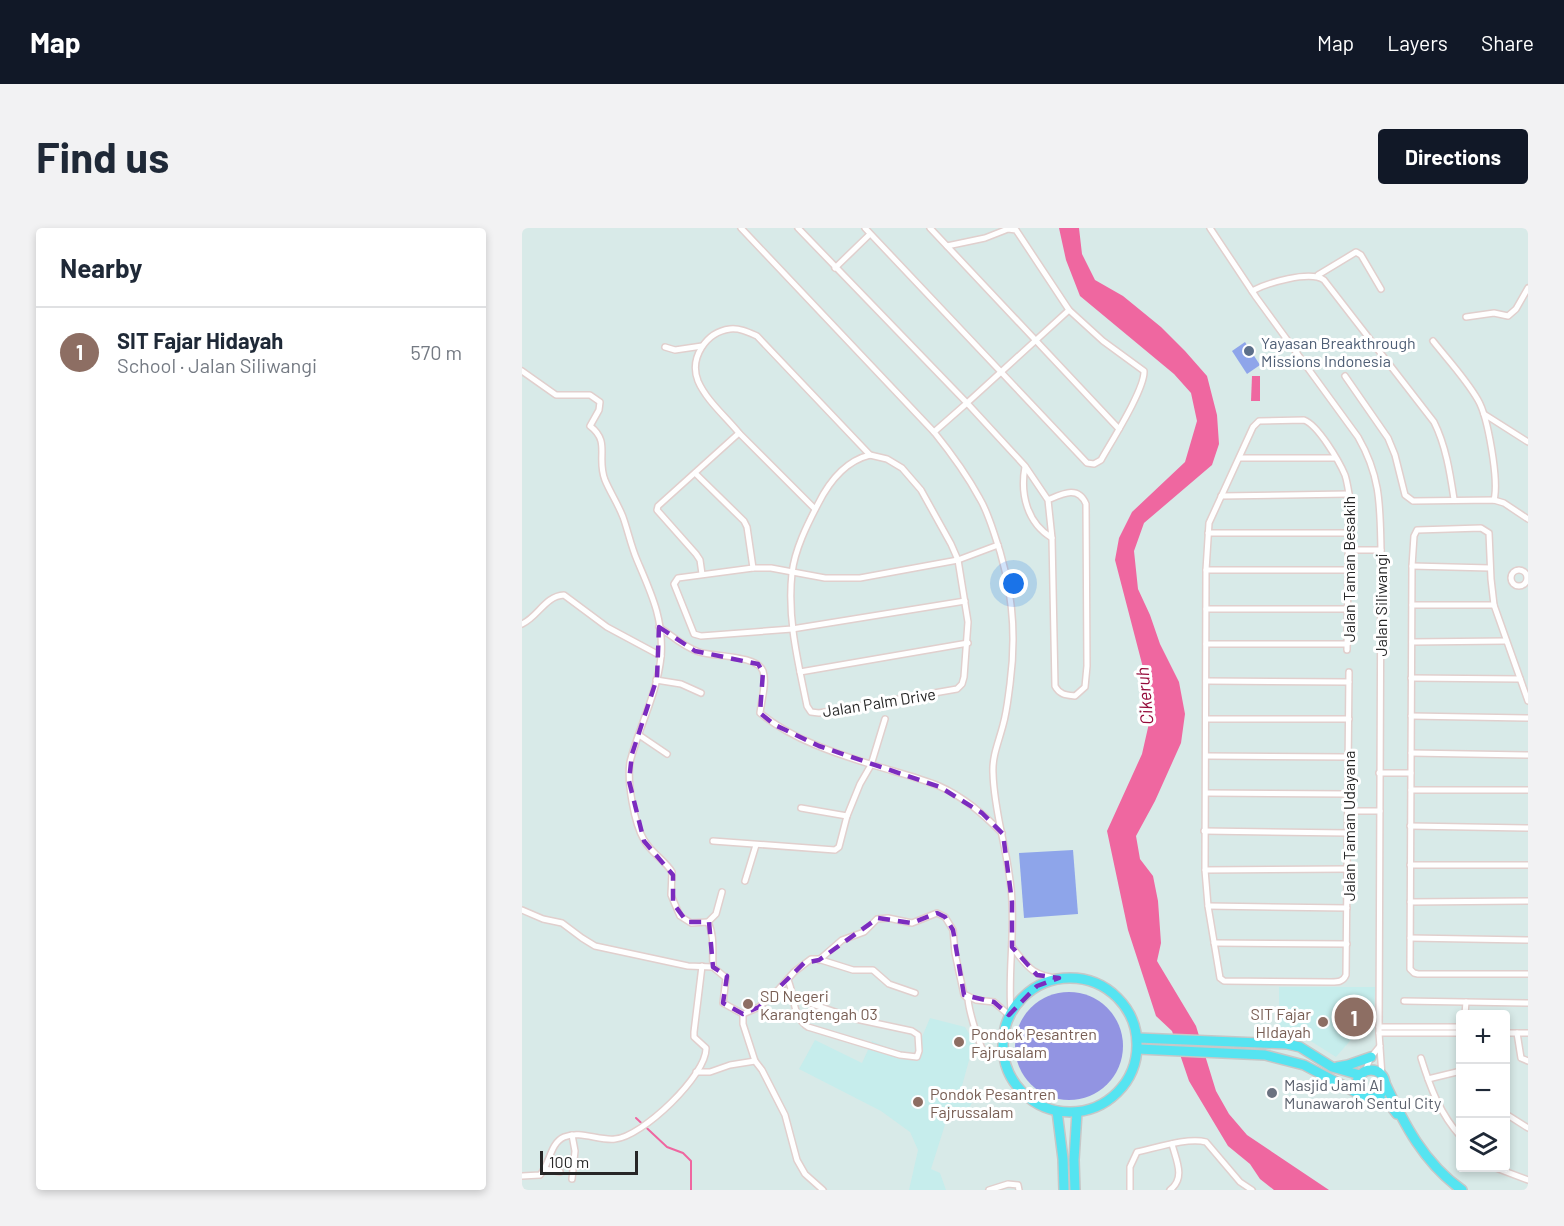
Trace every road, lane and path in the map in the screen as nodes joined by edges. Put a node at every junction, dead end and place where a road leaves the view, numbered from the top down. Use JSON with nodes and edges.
{"nodes":[{"id":1,"x":741,"y":228,"type":"edge"},
{"id":2,"x":798,"y":228,"type":"edge"},
{"id":3,"x":865,"y":228,"type":"edge"},
{"id":4,"x":930,"y":228,"type":"edge"},
{"id":5,"x":1210,"y":228,"type":"edge"},
{"id":6,"x":870,"y":234,"type":"junction"},
{"id":7,"x":947,"y":246,"type":"junction"},
{"id":8,"x":835,"y":268,"type":"junction"},
{"id":9,"x":1318,"y":275,"type":"junction"},
{"id":10,"x":1528,"y":288,"type":"edge"},
{"id":11,"x":1382,"y":289,"type":"dead end"},
{"id":12,"x":1252,"y":291,"type":"junction"},
{"id":13,"x":1069,"y":309,"type":"junction"},
{"id":14,"x":1466,"y":317,"type":"dead end"},
{"id":15,"x":1034,"y":339,"type":"junction"},
{"id":16,"x":1433,"y":341,"type":"dead end"},
{"id":17,"x":702,"y":346,"type":"junction"},
{"id":18,"x":665,"y":347,"type":"dead end"},
{"id":19,"x":522,"y":370,"type":"edge"},
{"id":20,"x":999,"y":372,"type":"junction"},
{"id":21,"x":1345,"y":376,"type":"dead end"},
{"id":22,"x":967,"y":404,"type":"junction"},
{"id":23,"x":1484,"y":414,"type":"junction"},
{"id":24,"x":1119,"y":429,"type":"junction"},
{"id":25,"x":934,"y":432,"type":"junction"},
{"id":26,"x":739,"y":433,"type":"junction"},
{"id":27,"x":1528,"y":442,"type":"edge"},
{"id":28,"x":870,"y":455,"type":"junction"},
{"id":29,"x":1240,"y":458,"type":"junction"},
{"id":30,"x":1335,"y":458,"type":"junction"},
{"id":31,"x":1025,"y":466,"type":"junction"},
{"id":32,"x":695,"y":472,"type":"junction"},
{"id":33,"x":1349,"y":494,"type":"junction"},
{"id":34,"x":1221,"y":496,"type":"junction"},
{"id":35,"x":1454,"y":499,"type":"junction"},
{"id":36,"x":1048,"y":500,"type":"junction"},
{"id":37,"x":1494,"y":500,"type":"junction"},
{"id":38,"x":815,"y":509,"type":"junction"},
{"id":39,"x":1528,"y":519,"type":"edge"},
{"id":40,"x":1208,"y":533,"type":"junction"},
{"id":41,"x":1348,"y":533,"type":"junction"},
{"id":42,"x":1052,"y":538,"type":"junction"},
{"id":43,"x":998,"y":545,"type":"junction"},
{"id":44,"x":1348,"y":550,"type":"junction"},
{"id":45,"x":1381,"y":550,"type":"junction"},
{"id":46,"x":958,"y":560,"type":"junction"},
{"id":47,"x":1412,"y":566,"type":"junction"},
{"id":48,"x":753,"y":568,"type":"junction"},
{"id":49,"x":1490,"y":568,"type":"junction"},
{"id":50,"x":1206,"y":570,"type":"junction"},
{"id":51,"x":1348,"y":570,"type":"junction"},
{"id":52,"x":792,"y":572,"type":"junction"},
{"id":53,"x":702,"y":574,"type":"junction"},
{"id":54,"x":965,"y":601,"type":"junction"},
{"id":55,"x":1412,"y":605,"type":"junction"},
{"id":56,"x":1494,"y":605,"type":"junction"},
{"id":57,"x":1206,"y":609,"type":"junction"},
{"id":58,"x":1348,"y":609,"type":"junction"},
{"id":59,"x":522,"y":624,"type":"edge"},
{"id":60,"x":659,"y":627,"type":"junction"},
{"id":61,"x":792,"y":629,"type":"junction"},
{"id":62,"x":1506,"y":641,"type":"junction"},
{"id":63,"x":1412,"y":642,"type":"junction"},
{"id":64,"x":968,"y":643,"type":"junction"},
{"id":65,"x":1206,"y":644,"type":"junction"},
{"id":66,"x":661,"y":656,"type":"junction"},
{"id":67,"x":800,"y":672,"type":"junction"},
{"id":68,"x":1349,"y":672,"type":"dead end"},
{"id":69,"x":1411,"y":678,"type":"junction"},
{"id":70,"x":1520,"y":679,"type":"junction"},
{"id":71,"x":657,"y":680,"type":"junction"},
{"id":72,"x":1206,"y":681,"type":"junction"},
{"id":73,"x":1349,"y":682,"type":"junction"},
{"id":74,"x":701,"y":693,"type":"dead end"},
{"id":75,"x":1528,"y":701,"type":"edge"},
{"id":76,"x":1411,"y":716,"type":"junction"},
{"id":77,"x":1528,"y":718,"type":"edge"},
{"id":78,"x":885,"y":719,"type":"dead end"},
{"id":79,"x":1206,"y":719,"type":"junction"},
{"id":80,"x":1349,"y":719,"type":"junction"},
{"id":81,"x":639,"y":735,"type":"junction"},
{"id":82,"x":1411,"y":753,"type":"junction"},
{"id":83,"x":667,"y":754,"type":"dead end"},
{"id":84,"x":1528,"y":755,"type":"edge"},
{"id":85,"x":1207,"y":756,"type":"junction"},
{"id":86,"x":1348,"y":757,"type":"junction"},
{"id":87,"x":871,"y":765,"type":"junction"},
{"id":88,"x":1379,"y":773,"type":"junction"},
{"id":89,"x":1411,"y":773,"type":"junction"},
{"id":90,"x":1411,"y":790,"type":"junction"},
{"id":91,"x":1528,"y":790,"type":"edge"},
{"id":92,"x":1206,"y":793,"type":"junction"},
{"id":93,"x":1348,"y":794,"type":"junction"},
{"id":94,"x":801,"y":808,"type":"dead end"},
{"id":95,"x":1348,"y":811,"type":"junction"},
{"id":96,"x":1380,"y":811,"type":"junction"},
{"id":97,"x":847,"y":816,"type":"junction"},
{"id":98,"x":1410,"y":826,"type":"junction"},
{"id":99,"x":1528,"y":828,"type":"edge"},
{"id":100,"x":1204,"y":831,"type":"junction"},
{"id":101,"x":1348,"y":832,"type":"junction"},
{"id":102,"x":1003,"y":834,"type":"junction"},
{"id":103,"x":713,"y":841,"type":"dead end"},
{"id":104,"x":756,"y":845,"type":"junction"},
{"id":105,"x":1410,"y":865,"type":"junction"},
{"id":106,"x":1528,"y":865,"type":"edge"},
{"id":107,"x":1348,"y":869,"type":"junction"},
{"id":108,"x":1205,"y":870,"type":"junction"},
{"id":109,"x":745,"y":881,"type":"dead end"},
{"id":110,"x":722,"y":892,"type":"dead end"},
{"id":111,"x":1528,"y":901,"type":"edge"},
{"id":112,"x":1410,"y":902,"type":"junction"},
{"id":113,"x":1208,"y":906,"type":"junction"},
{"id":114,"x":1347,"y":908,"type":"junction"},
{"id":115,"x":522,"y":910,"type":"edge"},
{"id":116,"x":708,"y":922,"type":"junction"},
{"id":117,"x":1410,"y":938,"type":"junction"},
{"id":118,"x":1528,"y":940,"type":"edge"},
{"id":119,"x":1214,"y":943,"type":"junction"},
{"id":120,"x":1347,"y":944,"type":"junction"},
{"id":121,"x":1012,"y":946,"type":"junction"},
{"id":122,"x":819,"y":960,"type":"junction"},
{"id":123,"x":702,"y":966,"type":"junction"},
{"id":124,"x":713,"y":967,"type":"junction"},
{"id":125,"x":1528,"y":974,"type":"edge"},
{"id":126,"x":1059,"y":978,"type":"junction"},
{"id":127,"x":788,"y":980,"type":"junction"},
{"id":128,"x":915,"y":993,"type":"dead end"},
{"id":129,"x":964,"y":995,"type":"junction"},
{"id":130,"x":1404,"y":1001,"type":"dead end"},
{"id":131,"x":1466,"y":1002,"type":"junction"},
{"id":132,"x":809,"y":1003,"type":"dead end"},
{"id":133,"x":1528,"y":1004,"type":"edge"},
{"id":134,"x":1466,"y":1010,"type":"edge"},
{"id":135,"x":1010,"y":1013,"type":"junction"},
{"id":136,"x":742,"y":1014,"type":"junction"},
{"id":137,"x":1456,"y":1028,"type":"edge"},
{"id":138,"x":1379,"y":1030,"type":"junction"},
{"id":139,"x":1432,"y":1030,"type":"junction"},
{"id":140,"x":1456,"y":1032,"type":"edge"},
{"id":141,"x":1510,"y":1032,"type":"edge"},
{"id":142,"x":1517,"y":1033,"type":"junction"},
{"id":143,"x":1528,"y":1033,"type":"edge"},
{"id":144,"x":1138,"y":1038,"type":"junction"},
{"id":145,"x":1380,"y":1046,"type":"junction"},
{"id":146,"x":1138,"y":1049,"type":"junction"},
{"id":147,"x":1003,"y":1054,"type":"junction"},
{"id":148,"x":1371,"y":1057,"type":"junction"},
{"id":149,"x":1421,"y":1058,"type":"dead end"},
{"id":150,"x":1528,"y":1060,"type":"edge"},
{"id":151,"x":755,"y":1061,"type":"junction"},
{"id":152,"x":1332,"y":1067,"type":"junction"},
{"id":153,"x":696,"y":1072,"type":"junction"},
{"id":154,"x":1456,"y":1072,"type":"edge"},
{"id":155,"x":1363,"y":1073,"type":"junction"},
{"id":156,"x":1384,"y":1080,"type":"junction"},
{"id":157,"x":1428,"y":1080,"type":"junction"},
{"id":158,"x":1361,"y":1095,"type":"junction"},
{"id":159,"x":1376,"y":1098,"type":"junction"},
{"id":160,"x":1057,"y":1111,"type":"junction"},
{"id":161,"x":1077,"y":1112,"type":"junction"},
{"id":162,"x":1510,"y":1116,"type":"edge"},
{"id":163,"x":1404,"y":1123,"type":"junction"},
{"id":164,"x":1527,"y":1127,"type":"edge"},
{"id":165,"x":1456,"y":1131,"type":"edge"},
{"id":166,"x":572,"y":1135,"type":"junction"},
{"id":167,"x":1172,"y":1144,"type":"junction"},
{"id":168,"x":545,"y":1169,"type":"junction"},
{"id":169,"x":560,"y":1172,"type":"dead end"},
{"id":170,"x":1508,"y":1172,"type":"edge"},
{"id":171,"x":522,"y":1176,"type":"edge"},
{"id":172,"x":572,"y":1179,"type":"dead end"},
{"id":173,"x":1528,"y":1180,"type":"edge"},
{"id":174,"x":1019,"y":1188,"type":"edge"},
{"id":175,"x":823,"y":1190,"type":"edge"},
{"id":176,"x":989,"y":1190,"type":"edge"},
{"id":177,"x":1064,"y":1190,"type":"edge"},
{"id":178,"x":1075,"y":1190,"type":"edge"},
{"id":179,"x":1130,"y":1190,"type":"edge"},
{"id":180,"x":1170,"y":1190,"type":"edge"},
{"id":181,"x":1252,"y":1190,"type":"edge"},
{"id":182,"x":1462,"y":1190,"type":"edge"}],
"edges":[{"from":1,"to":25,"type":"street"},
{"from":2,"to":8,"type":"street"},
{"from":3,"to":6,"type":"street"},
{"from":4,"to":7,"type":"street"},
{"from":5,"to":12,"type":"street","name":"Jalan Siliwangi"},
{"from":6,"to":8,"type":"street"},
{"from":6,"to":20,"type":"street"},
{"from":7,"to":13,"type":"street"},
{"from":7,"to":15,"type":"street"},
{"from":8,"to":22,"type":"street"},
{"from":9,"to":11,"type":"street"},
{"from":9,"to":12,"type":"street"},
{"from":9,"to":35,"type":"street"},
{"from":10,"to":14,"type":"street"},
{"from":12,"to":45,"type":"street","name":"Jalan Siliwangi"},
{"from":13,"to":15,"type":"street"},
{"from":13,"to":24,"type":"street"},
{"from":15,"to":20,"type":"street"},
{"from":15,"to":24,"type":"street"},
{"from":16,"to":23,"type":"street"},
{"from":17,"to":18,"type":"street"},
{"from":17,"to":26,"type":"street"},
{"from":17,"to":28,"type":"street"},
{"from":19,"to":60,"type":"street"},
{"from":20,"to":22,"type":"street"},
{"from":20,"to":24,"type":"street"},
{"from":21,"to":35,"type":"street"},
{"from":22,"to":25,"type":"street"},
{"from":22,"to":31,"type":"street"},
{"from":23,"to":27,"type":"street"},
{"from":23,"to":37,"type":"street"},
{"from":25,"to":43,"type":"street"},
{"from":26,"to":32,"type":"street"},
{"from":26,"to":38,"type":"street"},
{"from":28,"to":38,"type":"street","name":"Jalan Palm Drive"},
{"from":28,"to":46,"type":"street","name":"Jalan Palm Drive"},
{"from":29,"to":30,"type":"street"},
{"from":29,"to":30,"type":"street","name":"Jalan Taman Besakih"},
{"from":29,"to":34,"type":"street"},
{"from":30,"to":33,"type":"street","name":"Jalan Taman Besakih"},
{"from":31,"to":36,"type":"street"},
{"from":31,"to":42,"type":"street"},
{"from":32,"to":48,"type":"street"},
{"from":32,"to":53,"type":"street"},
{"from":33,"to":34,"type":"street"},
{"from":33,"to":41,"type":"street","name":"Jalan Taman Besakih"},
{"from":34,"to":40,"type":"street"},
{"from":35,"to":37,"type":"street"},
{"from":36,"to":42,"type":"street"},
{"from":36,"to":42,"type":"street"},
{"from":37,"to":39,"type":"street"},
{"from":38,"to":52,"type":"street","name":"Jalan Palm Drive"},
{"from":40,"to":41,"type":"street"},
{"from":40,"to":50,"type":"street"},
{"from":41,"to":44,"type":"street","name":"Jalan Taman Besakih"},
{"from":43,"to":46,"type":"street"},
{"from":43,"to":102,"type":"street"},
{"from":44,"to":45,"type":"street"},
{"from":44,"to":51,"type":"street","name":"Jalan Taman Besakih"},
{"from":45,"to":88,"type":"street","name":"Jalan Siliwangi"},
{"from":46,"to":52,"type":"street"},
{"from":46,"to":54,"type":"street","name":"Jalan Palm Drive"},
{"from":47,"to":49,"type":"street"},
{"from":47,"to":49,"type":"street"},
{"from":47,"to":55,"type":"street"},
{"from":48,"to":52,"type":"street"},
{"from":48,"to":53,"type":"street"},
{"from":49,"to":56,"type":"street"},
{"from":50,"to":51,"type":"street"},
{"from":50,"to":57,"type":"street"},
{"from":51,"to":58,"type":"street","name":"Jalan Taman Besakih"},
{"from":52,"to":61,"type":"street","name":"Jalan Palm Drive"},
{"from":53,"to":61,"type":"street"},
{"from":54,"to":61,"type":"street"},
{"from":54,"to":64,"type":"street","name":"Jalan Palm Drive"},
{"from":55,"to":56,"type":"street"},
{"from":55,"to":63,"type":"street"},
{"from":56,"to":62,"type":"street"},
{"from":57,"to":58,"type":"street"},
{"from":57,"to":65,"type":"street"},
{"from":58,"to":65,"type":"street","name":"Jalan Taman Besakih"},
{"from":59,"to":66,"type":"street"},
{"from":60,"to":66,"type":"street"},
{"from":60,"to":87,"type":"street"},
{"from":61,"to":67,"type":"street","name":"Jalan Palm Drive"},
{"from":62,"to":63,"type":"street"},
{"from":62,"to":70,"type":"street"},
{"from":63,"to":69,"type":"street"},
{"from":64,"to":67,"type":"street"},
{"from":64,"to":67,"type":"street","name":"Jalan Palm Drive"},
{"from":65,"to":72,"type":"street"},
{"from":66,"to":71,"type":"street"},
{"from":68,"to":73,"type":"street","name":"Jalan Taman Udayana"},
{"from":69,"to":70,"type":"street"},
{"from":69,"to":76,"type":"street"},
{"from":70,"to":75,"type":"street"},
{"from":71,"to":74,"type":"street"},
{"from":71,"to":81,"type":"street"},
{"from":72,"to":73,"type":"street"},
{"from":72,"to":79,"type":"street"},
{"from":73,"to":80,"type":"street","name":"Jalan Taman Udayana"},
{"from":76,"to":77,"type":"street"},
{"from":76,"to":82,"type":"street"},
{"from":78,"to":87,"type":"street"},
{"from":79,"to":80,"type":"street"},
{"from":79,"to":85,"type":"street"},
{"from":80,"to":86,"type":"street","name":"Jalan Taman Udayana"},
{"from":81,"to":83,"type":"street"},
{"from":81,"to":116,"type":"street"},
{"from":82,"to":84,"type":"street"},
{"from":82,"to":89,"type":"street"},
{"from":85,"to":86,"type":"street"},
{"from":85,"to":92,"type":"street"},
{"from":86,"to":93,"type":"street","name":"Jalan Taman Udayana"},
{"from":87,"to":97,"type":"street"},
{"from":87,"to":102,"type":"street"},
{"from":88,"to":89,"type":"street"},
{"from":88,"to":96,"type":"street","name":"Jalan Siliwangi"},
{"from":89,"to":90,"type":"street"},
{"from":90,"to":91,"type":"street"},
{"from":90,"to":98,"type":"street"},
{"from":92,"to":93,"type":"street"},
{"from":92,"to":100,"type":"street"},
{"from":93,"to":95,"type":"street","name":"Jalan Taman Udayana"},
{"from":94,"to":97,"type":"street"},
{"from":95,"to":96,"type":"street"},
{"from":95,"to":101,"type":"street","name":"Jalan Taman Udayana"},
{"from":96,"to":138,"type":"street","name":"Jalan Siliwangi"},
{"from":97,"to":104,"type":"street"},
{"from":98,"to":99,"type":"street"},
{"from":98,"to":105,"type":"street"},
{"from":100,"to":101,"type":"street"},
{"from":100,"to":108,"type":"street"},
{"from":101,"to":107,"type":"street","name":"Jalan Taman Udayana"},
{"from":102,"to":121,"type":"street"},
{"from":103,"to":104,"type":"street"},
{"from":104,"to":109,"type":"street"},
{"from":105,"to":106,"type":"street"},
{"from":105,"to":112,"type":"street"},
{"from":107,"to":108,"type":"street"},
{"from":107,"to":114,"type":"street","name":"Jalan Taman Udayana"},
{"from":108,"to":113,"type":"street"},
{"from":110,"to":116,"type":"street"},
{"from":111,"to":112,"type":"street"},
{"from":112,"to":117,"type":"street"},
{"from":113,"to":114,"type":"street"},
{"from":113,"to":119,"type":"street"},
{"from":114,"to":120,"type":"street","name":"Jalan Taman Udayana"},
{"from":115,"to":123,"type":"street"},
{"from":116,"to":124,"type":"street"},
{"from":117,"to":118,"type":"street"},
{"from":117,"to":125,"type":"street"},
{"from":119,"to":120,"type":"street"},
{"from":119,"to":120,"type":"street","name":"Jalan Taman Udayana"},
{"from":121,"to":126,"type":"street"},
{"from":121,"to":135,"type":"street"},
{"from":122,"to":127,"type":"street"},
{"from":122,"to":128,"type":"street"},
{"from":122,"to":129,"type":"street"},
{"from":123,"to":124,"type":"street"},
{"from":123,"to":153,"type":"street"},
{"from":124,"to":136,"type":"street"},
{"from":126,"to":135,"type":"main road"},
{"from":126,"to":144,"type":"main road"},
{"from":127,"to":132,"type":"street"},
{"from":127,"to":136,"type":"street"},
{"from":129,"to":135,"type":"street"},
{"from":129,"to":147,"type":"street"},
{"from":130,"to":131,"type":"street"},
{"from":131,"to":133,"type":"street"},
{"from":131,"to":134,"type":"street"},
{"from":135,"to":147,"type":"main road"},
{"from":136,"to":151,"type":"street"},
{"from":137,"to":139,"type":"street"},
{"from":138,"to":139,"type":"street"},
{"from":138,"to":145,"type":"street","name":"Jalan Siliwangi"},
{"from":139,"to":140,"type":"street"},
{"from":141,"to":142,"type":"street"},
{"from":142,"to":143,"type":"street"},
{"from":142,"to":150,"type":"street"},
{"from":144,"to":146,"type":"main road"},
{"from":144,"to":152,"type":"main road"},
{"from":145,"to":148,"type":"street"},
{"from":145,"to":156,"type":"street","name":"Jalan Siliwangi"},
{"from":146,"to":158,"type":"main road"},
{"from":146,"to":161,"type":"main road"},
{"from":147,"to":160,"type":"main road"},
{"from":148,"to":152,"type":"main road"},
{"from":148,"to":155,"type":"street"},
{"from":149,"to":157,"type":"street"},
{"from":151,"to":153,"type":"street"},
{"from":151,"to":175,"type":"street"},
{"from":152,"to":155,"type":"main road"},
{"from":153,"to":166,"type":"street"},
{"from":154,"to":157,"type":"street"},
{"from":155,"to":156,"type":"main road"},
{"from":155,"to":158,"type":"main road"},
{"from":156,"to":159,"type":"main road"},
{"from":156,"to":163,"type":"main road"},
{"from":157,"to":165,"type":"street"},
{"from":158,"to":159,"type":"main road"},
{"from":159,"to":163,"type":"main road"},
{"from":160,"to":161,"type":"main road"},
{"from":160,"to":177,"type":"main road"},
{"from":161,"to":178,"type":"main road"},
{"from":162,"to":164,"type":"street"},
{"from":163,"to":182,"type":"main road"},
{"from":166,"to":168,"type":"street"},
{"from":166,"to":172,"type":"street"},
{"from":167,"to":179,"type":"street"},
{"from":167,"to":180,"type":"street"},
{"from":167,"to":181,"type":"street"},
{"from":168,"to":169,"type":"street"},
{"from":168,"to":171,"type":"street"},
{"from":170,"to":173,"type":"street"},
{"from":174,"to":176,"type":"street"}]}
